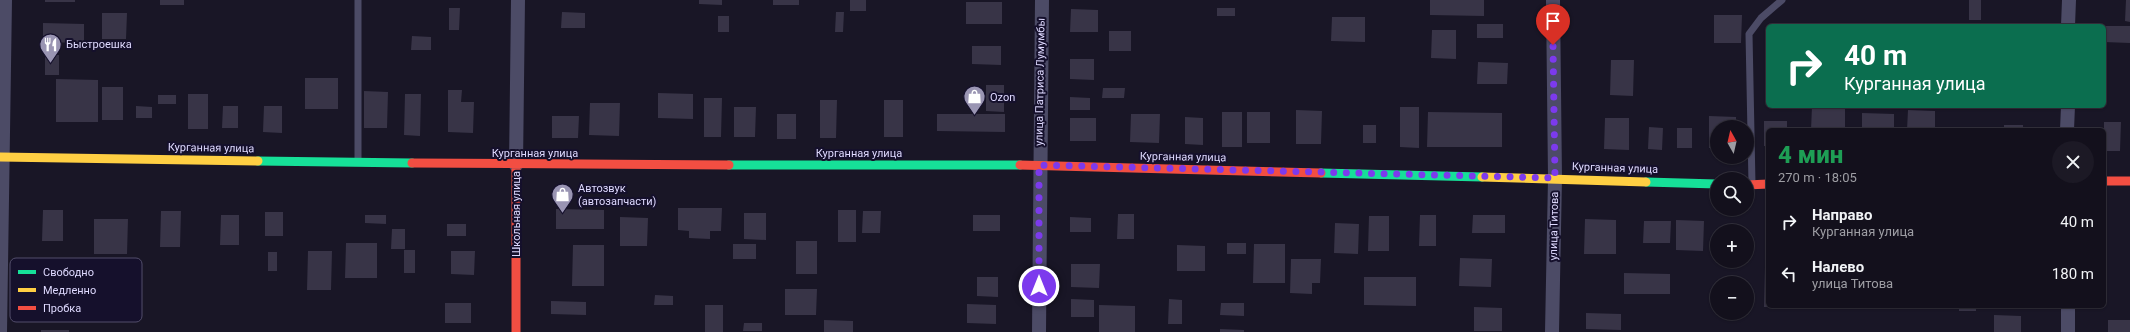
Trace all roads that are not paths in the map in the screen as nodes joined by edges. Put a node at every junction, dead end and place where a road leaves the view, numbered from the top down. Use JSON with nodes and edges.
{"nodes":[{"id":1,"x":5,"y":0,"type":"edge"},
{"id":2,"x":358,"y":0,"type":"edge"},
{"id":3,"x":518,"y":0,"type":"edge"},
{"id":4,"x":1042,"y":0,"type":"edge"},
{"id":5,"x":1553,"y":0,"type":"edge"},
{"id":6,"x":1782,"y":0,"type":"edge"},
{"id":7,"x":2069,"y":0,"type":"edge"},
{"id":8,"x":2068,"y":24,"type":"edge"},
{"id":9,"x":2068,"y":108,"type":"edge"},
{"id":10,"x":2067,"y":128,"type":"edge"},
{"id":11,"x":2,"y":157,"type":"edge"},
{"id":12,"x":358,"y":162,"type":"junction"},
{"id":13,"x":516,"y":165,"type":"junction"},
{"id":14,"x":1039,"y":165,"type":"junction"},
{"id":15,"x":1750,"y":172,"type":"edge"},
{"id":16,"x":1555,"y":178,"type":"junction"},
{"id":17,"x":2106,"y":181,"type":"edge"},
{"id":18,"x":2130,"y":181,"type":"edge"},
{"id":19,"x":1710,"y":184,"type":"edge"},
{"id":20,"x":1766,"y":184,"type":"edge"},
{"id":21,"x":1754,"y":185,"type":"edge"},
{"id":22,"x":2068,"y":308,"type":"edge"},
{"id":23,"x":0,"y":332,"type":"edge"},
{"id":24,"x":516,"y":332,"type":"edge"},
{"id":25,"x":1039,"y":332,"type":"edge"},
{"id":26,"x":1552,"y":332,"type":"edge"},
{"id":27,"x":2068,"y":332,"type":"edge"}],
"edges":[{"from":1,"to":11,"type":"street"},
{"from":2,"to":12,"type":"lane"},
{"from":3,"to":13,"type":"street","name":"Школьная улица"},
{"from":4,"to":14,"type":"street","name":"улица Патриса Лумумбы"},
{"from":5,"to":16,"type":"street","name":"улица Титова"},
{"from":6,"to":15,"type":"lane"},
{"from":7,"to":8,"type":"street"},
{"from":9,"to":10,"type":"street"},
{"from":11,"to":12,"type":"street","name":"Курганная улица"},
{"from":11,"to":23,"type":"street"},
{"from":12,"to":13,"type":"street","name":"Курганная улица"},
{"from":13,"to":14,"type":"street","name":"Курганная улица"},
{"from":13,"to":24,"type":"street","name":"Школьная улица"},
{"from":14,"to":16,"type":"street","name":"Курганная улица"},
{"from":14,"to":25,"type":"street","name":"улица Патриса Лумумбы"},
{"from":16,"to":19,"type":"street","name":"Курганная улица"},
{"from":16,"to":26,"type":"street","name":"улица Титова"},
{"from":17,"to":18,"type":"street"},
{"from":20,"to":21,"type":"street"},
{"from":22,"to":27,"type":"street"}]}
